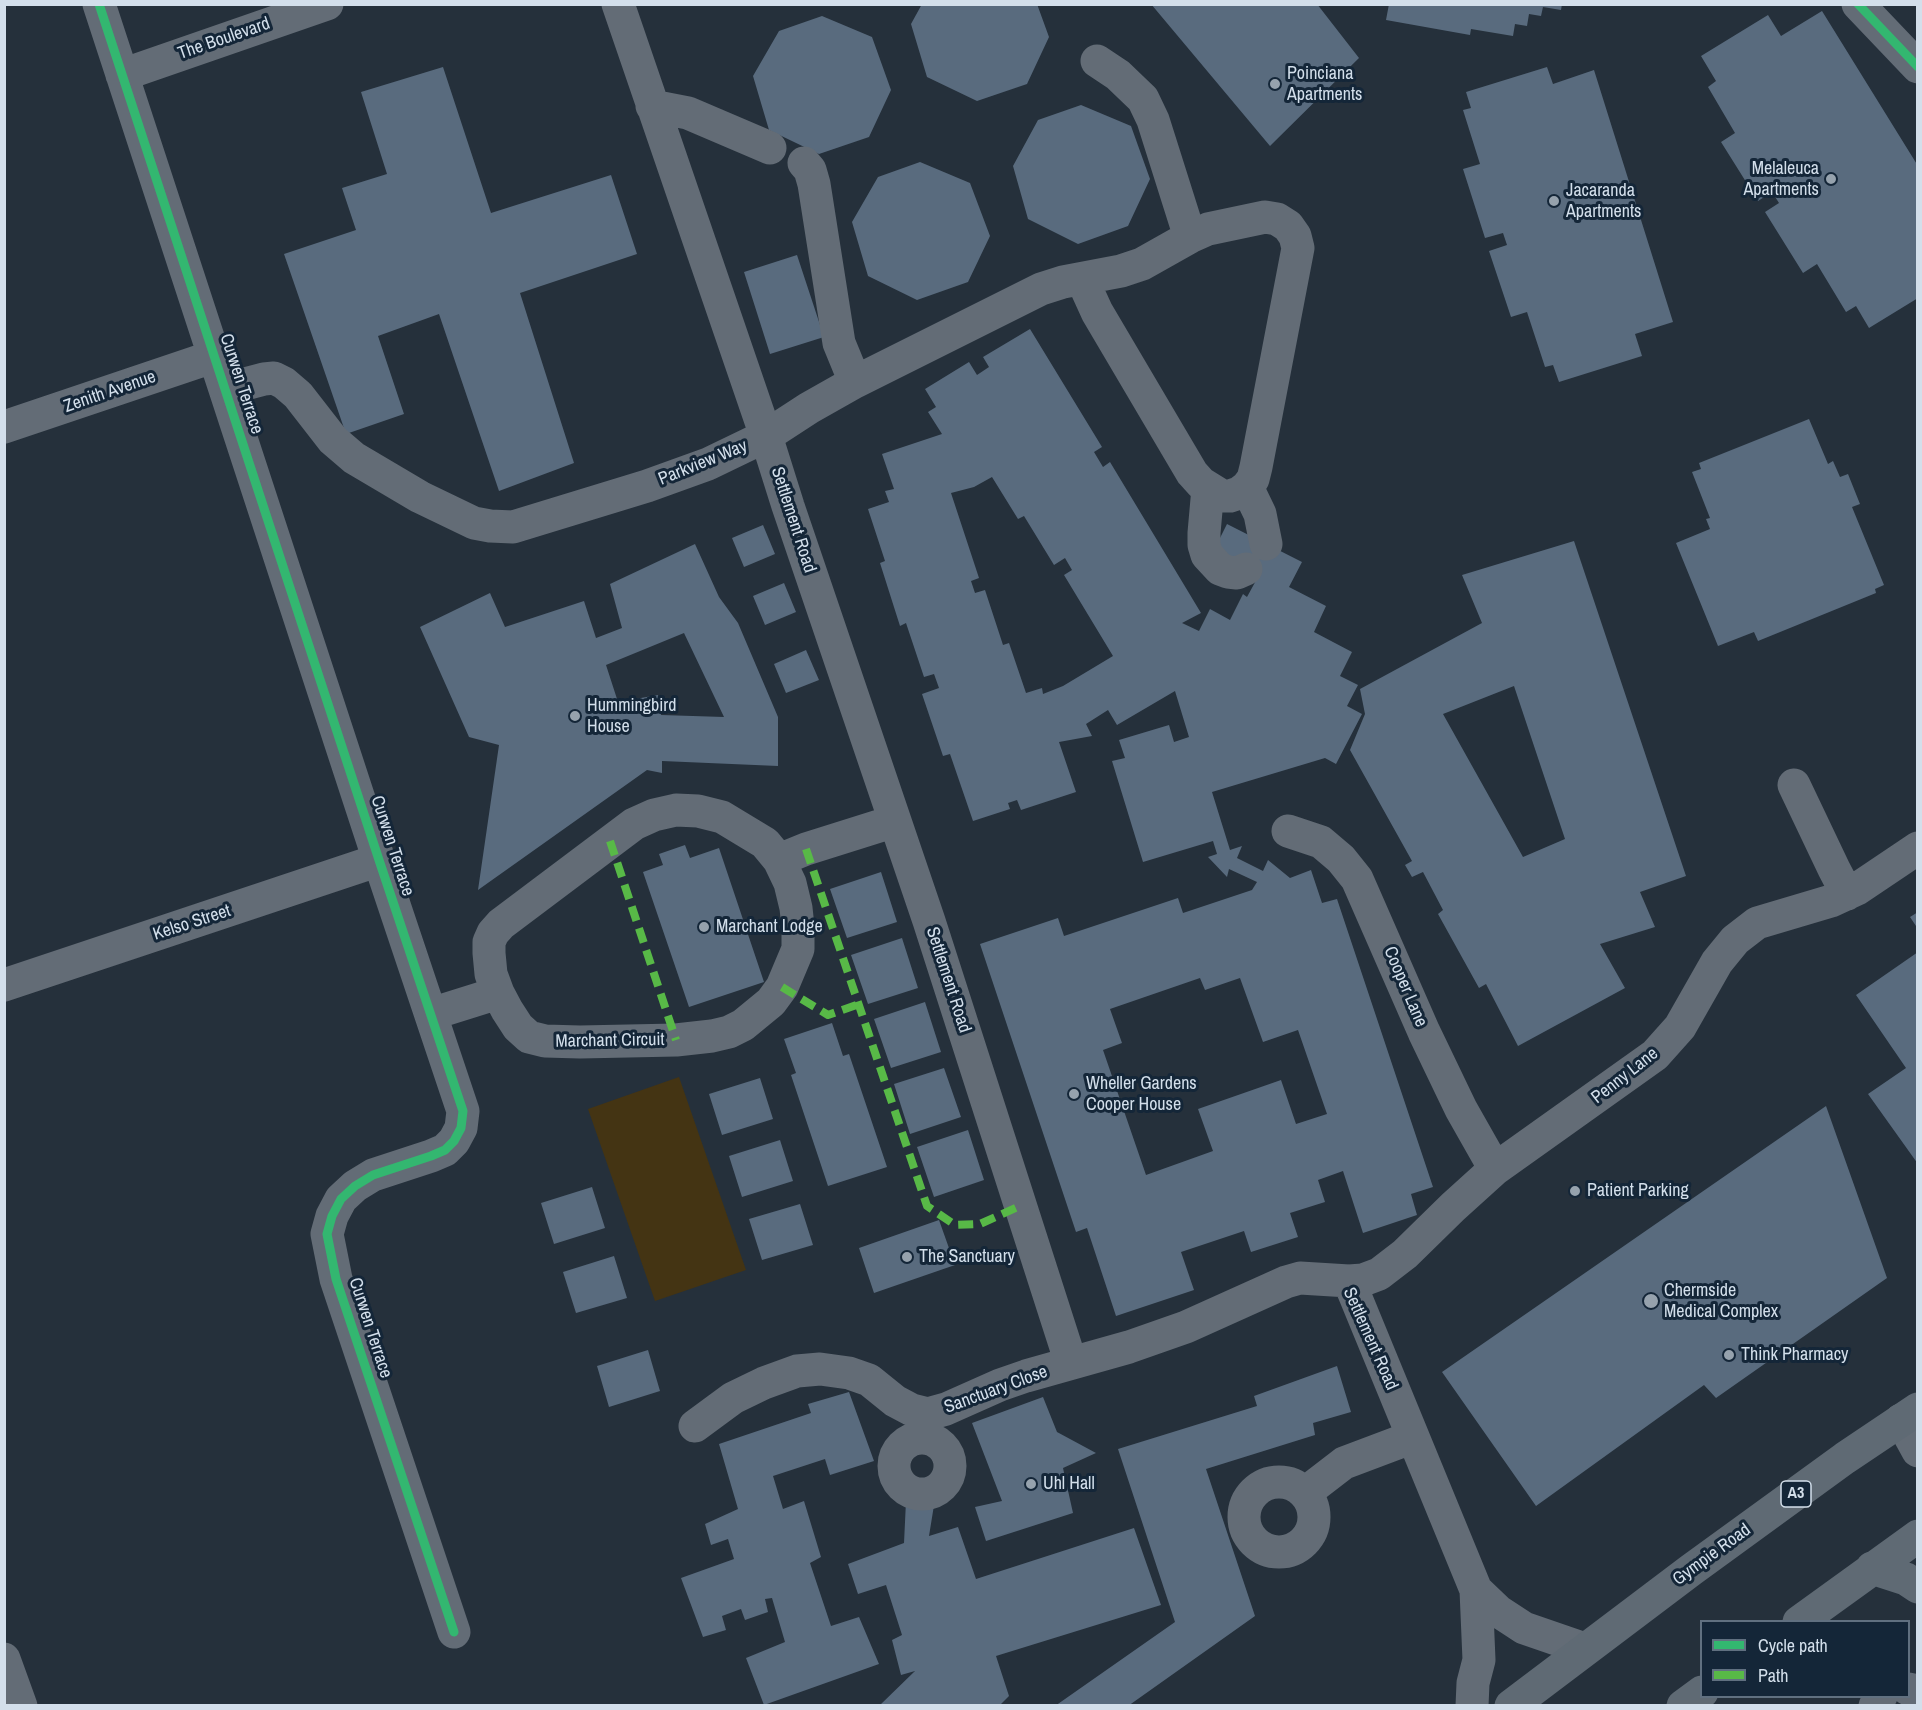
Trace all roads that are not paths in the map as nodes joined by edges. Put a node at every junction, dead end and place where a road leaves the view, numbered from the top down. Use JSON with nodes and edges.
{"nodes":[{"id":1,"x":99,"y":4,"type":"edge"},
{"id":2,"x":327,"y":4,"type":"edge"},
{"id":3,"x":618,"y":4,"type":"edge"},
{"id":4,"x":1858,"y":4,"type":"edge"},
{"id":5,"x":1097,"y":61,"type":"dead end"},
{"id":6,"x":1917,"y":67,"type":"edge"},
{"id":7,"x":122,"y":75,"type":"junction"},
{"id":8,"x":652,"y":106,"type":"junction"},
{"id":9,"x":770,"y":148,"type":"dead end"},
{"id":10,"x":804,"y":163,"type":"dead end"},
{"id":11,"x":1190,"y":237,"type":"junction"},
{"id":12,"x":1082,"y":279,"type":"junction"},
{"id":13,"x":215,"y":356,"type":"junction"},
{"id":14,"x":855,"y":382,"type":"junction"},
{"id":15,"x":226,"y":389,"type":"junction"},
{"id":16,"x":4,"y":427,"type":"edge"},
{"id":17,"x":766,"y":436,"type":"junction"},
{"id":18,"x":1247,"y":487,"type":"junction"},
{"id":19,"x":1208,"y":489,"type":"junction"},
{"id":20,"x":1794,"y":785,"type":"dead end"},
{"id":21,"x":895,"y":821,"type":"junction"},
{"id":22,"x":1288,"y":831,"type":"dead end"},
{"id":23,"x":1917,"y":848,"type":"edge"},
{"id":24,"x":379,"y":860,"type":"junction"},
{"id":25,"x":779,"y":860,"type":"junction"},
{"id":26,"x":1847,"y":894,"type":"junction"},
{"id":27,"x":4,"y":985,"type":"edge"},
{"id":28,"x":498,"y":993,"type":"junction"},
{"id":29,"x":431,"y":1014,"type":"junction"},
{"id":30,"x":1495,"y":1170,"type":"junction"},
{"id":31,"x":1349,"y":1281,"type":"junction"},
{"id":32,"x":1071,"y":1363,"type":"junction"},
{"id":33,"x":1909,"y":1415,"type":"edge"},
{"id":34,"x":695,"y":1426,"type":"dead end"},
{"id":35,"x":1413,"y":1437,"type":"junction"},
{"id":36,"x":1917,"y":1451,"type":"edge"},
{"id":37,"x":1305,"y":1493,"type":"dead end"},
{"id":38,"x":1917,"y":1536,"type":"edge"},
{"id":39,"x":1872,"y":1568,"type":"junction"},
{"id":40,"x":1917,"y":1587,"type":"edge"},
{"id":41,"x":1476,"y":1590,"type":"junction"},
{"id":42,"x":1802,"y":1620,"type":"edge"},
{"id":43,"x":454,"y":1632,"type":"dead end"},
{"id":44,"x":1585,"y":1648,"type":"junction"},
{"id":45,"x":4,"y":1659,"type":"edge"},
{"id":46,"x":1700,"y":1693,"type":"edge"},
{"id":47,"x":21,"y":1706,"type":"edge"},
{"id":48,"x":1472,"y":1706,"type":"edge"},
{"id":49,"x":1511,"y":1706,"type":"edge"},
{"id":50,"x":1683,"y":1706,"type":"edge"}],
"edges":[{"from":1,"to":7,"type":"street","name":"Curwen Terrace"},
{"from":2,"to":7,"type":"street","name":"The Boulevard"},
{"from":3,"to":8,"type":"street","name":"Settlement Road"},
{"from":4,"to":6,"type":"street"},
{"from":5,"to":11,"type":"street"},
{"from":7,"to":13,"type":"street","name":"Curwen Terrace"},
{"from":8,"to":9,"type":"street"},
{"from":8,"to":17,"type":"street","name":"Settlement Road"},
{"from":10,"to":14,"type":"street"},
{"from":11,"to":12,"type":"street","name":"Parkview Way"},
{"from":11,"to":18,"type":"street","name":"Parkview Way"},
{"from":12,"to":14,"type":"street","name":"Parkview Way"},
{"from":12,"to":19,"type":"street"},
{"from":13,"to":15,"type":"street","name":"Curwen Terrace"},
{"from":13,"to":16,"type":"street","name":"Zenith Avenue"},
{"from":14,"to":17,"type":"street","name":"Parkview Way"},
{"from":15,"to":17,"type":"street","name":"Parkview Way"},
{"from":15,"to":24,"type":"street","name":"Curwen Terrace"},
{"from":17,"to":21,"type":"street","name":"Settlement Road"},
{"from":18,"to":19,"type":"street"},
{"from":18,"to":19,"type":"street"},
{"from":20,"to":26,"type":"street"},
{"from":21,"to":25,"type":"street"},
{"from":21,"to":32,"type":"street","name":"Settlement Road"},
{"from":22,"to":30,"type":"street","name":"Cooper Lane"},
{"from":23,"to":26,"type":"street","name":"Penny Lane"},
{"from":24,"to":27,"type":"street","name":"Kelso Street"},
{"from":24,"to":29,"type":"street","name":"Curwen Terrace"},
{"from":25,"to":28,"type":"street","name":"Marchant Circuit"},
{"from":25,"to":28,"type":"street","name":"Marchant Circuit"},
{"from":26,"to":30,"type":"street","name":"Penny Lane"},
{"from":28,"to":29,"type":"street"},
{"from":29,"to":43,"type":"street","name":"Curwen Terrace"},
{"from":30,"to":31,"type":"street","name":"Penny Lane"},
{"from":31,"to":32,"type":"street","name":"Settlement Road"},
{"from":31,"to":35,"type":"street","name":"Settlement Road"},
{"from":32,"to":34,"type":"street","name":"Sanctuary Close"},
{"from":33,"to":36,"type":"street"},
{"from":33,"to":44,"type":"highway","name":"Gympie Road","number":"A3"},
{"from":35,"to":37,"type":"street"},
{"from":35,"to":41,"type":"street","name":"Settlement Road"},
{"from":38,"to":39,"type":"highway"},
{"from":39,"to":40,"type":"highway"},
{"from":39,"to":42,"type":"highway"},
{"from":41,"to":44,"type":"street","name":"Settlement Road"},
{"from":41,"to":48,"type":"street","name":"Settlement Road"},
{"from":44,"to":49,"type":"highway","name":"Gympie Road","number":"A3"},
{"from":45,"to":47,"type":"street"},
{"from":46,"to":50,"type":"highway"}]}
